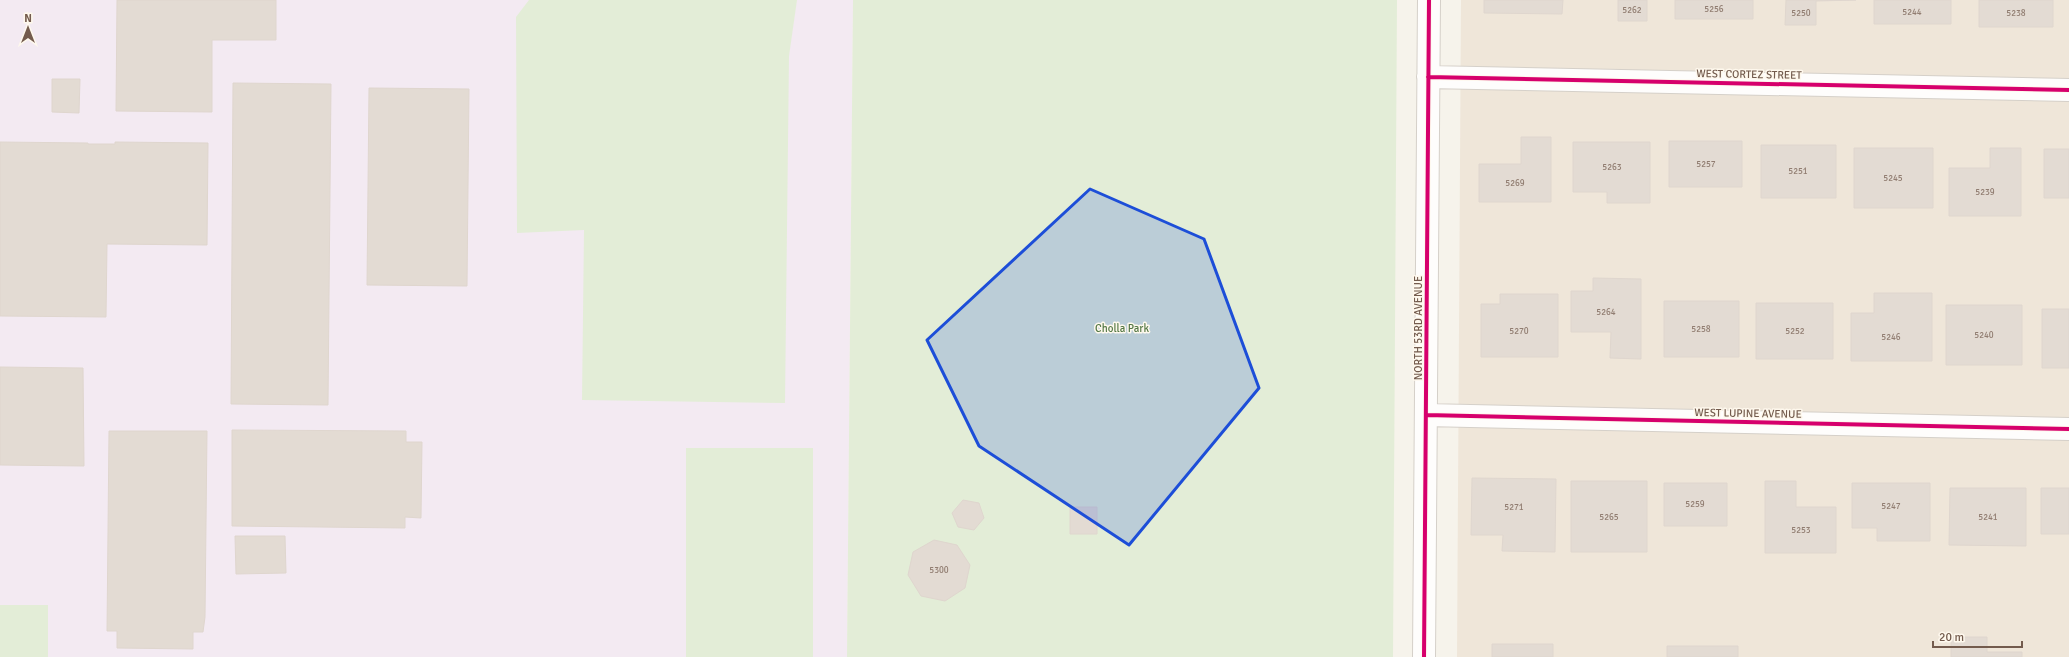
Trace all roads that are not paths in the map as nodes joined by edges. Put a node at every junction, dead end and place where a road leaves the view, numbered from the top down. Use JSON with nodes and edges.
{"nodes":[{"id":1,"x":1429,"y":0,"type":"edge"},
{"id":2,"x":1428,"y":77,"type":"junction"},
{"id":3,"x":2069,"y":90,"type":"edge"},
{"id":4,"x":1426,"y":415,"type":"junction"},
{"id":5,"x":2069,"y":429,"type":"edge"},
{"id":6,"x":1424,"y":657,"type":"edge"}],
"edges":[{"from":1,"to":2,"type":"street","name":"NORTH 53RD AVENUE"},
{"from":2,"to":3,"type":"street","name":"WEST CORTEZ STREET"},
{"from":2,"to":4,"type":"street","name":"NORTH 53RD AVENUE"},
{"from":4,"to":5,"type":"street","name":"WEST LUPINE AVENUE"},
{"from":4,"to":6,"type":"street","name":"NORTH 53RD AVENUE"}]}
